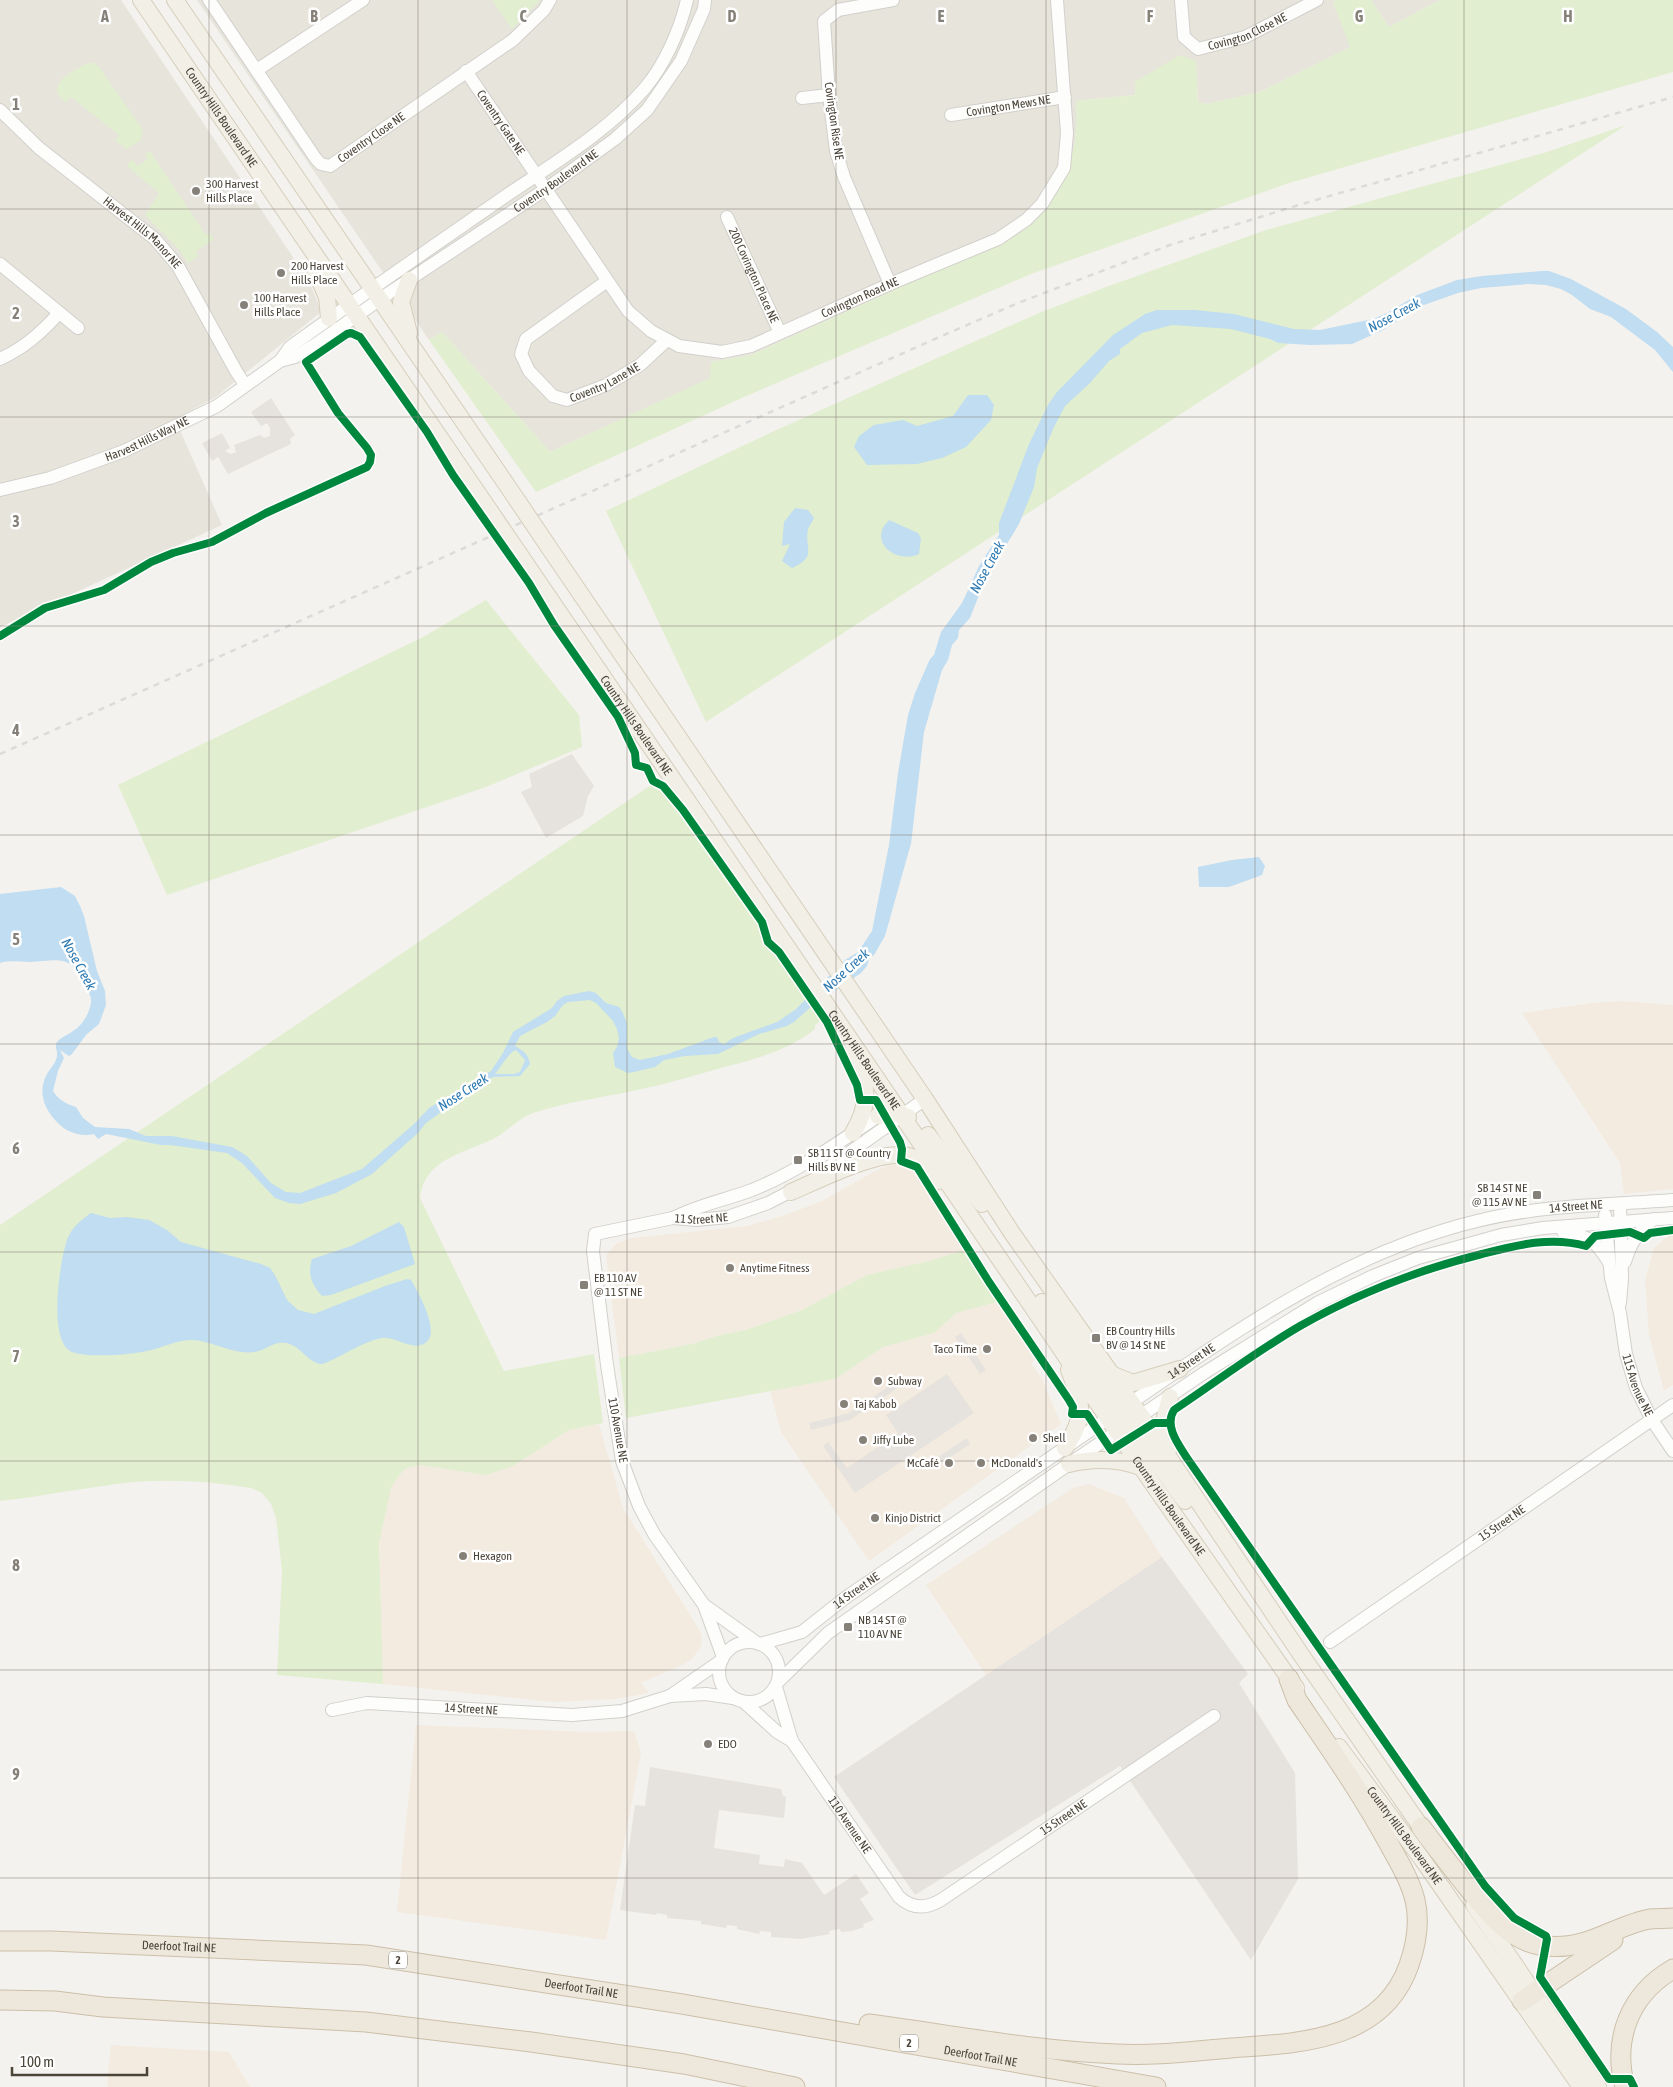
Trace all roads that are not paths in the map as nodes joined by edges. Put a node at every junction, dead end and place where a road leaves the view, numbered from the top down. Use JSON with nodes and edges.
{"nodes":[{"id":1,"x":141,"y":0,"type":"edge"},
{"id":2,"x":175,"y":0,"type":"edge"},
{"id":3,"x":209,"y":0,"type":"edge"},
{"id":4,"x":363,"y":0,"type":"edge"},
{"id":5,"x":550,"y":0,"type":"edge"},
{"id":6,"x":687,"y":0,"type":"edge"},
{"id":7,"x":705,"y":0,"type":"edge"},
{"id":8,"x":893,"y":0,"type":"edge"},
{"id":9,"x":1057,"y":0,"type":"edge"},
{"id":10,"x":1181,"y":0,"type":"edge"},
{"id":11,"x":1316,"y":0,"type":"edge"},
{"id":12,"x":837,"y":5,"type":"edge"},
{"id":13,"x":256,"y":70,"type":"junction"},
{"id":14,"x":466,"y":71,"type":"junction"},
{"id":15,"x":829,"y":95,"type":"junction"},
{"id":16,"x":1065,"y":97,"type":"junction"},
{"id":17,"x":802,"y":98,"type":"dead end"},
{"id":18,"x":0,"y":110,"type":"edge"},
{"id":19,"x":951,"y":115,"type":"dead end"},
{"id":20,"x":537,"y":175,"type":"junction"},
{"id":21,"x":546,"y":190,"type":"junction"},
{"id":22,"x":727,"y":217,"type":"dead end"},
{"id":23,"x":291,"y":221,"type":"junction"},
{"id":24,"x":0,"y":264,"type":"edge"},
{"id":25,"x":409,"y":280,"type":"junction"},
{"id":26,"x":607,"y":281,"type":"junction"},
{"id":27,"x":890,"y":284,"type":"junction"},
{"id":28,"x":376,"y":294,"type":"junction"},
{"id":29,"x":353,"y":311,"type":"junction"},
{"id":30,"x":58,"y":313,"type":"junction"},
{"id":31,"x":330,"y":318,"type":"junction"},
{"id":32,"x":78,"y":328,"type":"dead end"},
{"id":33,"x":780,"y":333,"type":"junction"},
{"id":34,"x":667,"y":340,"type":"junction"},
{"id":35,"x":414,"y":350,"type":"junction"},
{"id":36,"x":0,"y":359,"type":"edge"},
{"id":37,"x":280,"y":361,"type":"junction"},
{"id":38,"x":245,"y":385,"type":"junction"},
{"id":39,"x":0,"y":490,"type":"edge"},
{"id":40,"x":836,"y":1018,"type":"junction"},
{"id":41,"x":925,"y":1099,"type":"junction"},
{"id":42,"x":903,"y":1115,"type":"junction"},
{"id":43,"x":878,"y":1116,"type":"joint"},
{"id":44,"x":853,"y":1133,"type":"junction"},
{"id":45,"x":791,"y":1192,"type":"junction"},
{"id":46,"x":1673,"y":1200,"type":"edge"},
{"id":47,"x":962,"y":1202,"type":"junction"},
{"id":48,"x":1620,"y":1204,"type":"junction"},
{"id":49,"x":1604,"y":1205,"type":"junction"},
{"id":50,"x":672,"y":1218,"type":"junction"},
{"id":51,"x":1673,"y":1218,"type":"edge"},
{"id":52,"x":1654,"y":1220,"type":"junction"},
{"id":53,"x":1621,"y":1222,"type":"junction"},
{"id":54,"x":1605,"y":1223,"type":"junction"},
{"id":55,"x":1543,"y":1228,"type":"junction"},
{"id":56,"x":1012,"y":1233,"type":"junction"},
{"id":57,"x":994,"y":1251,"type":"junction"},
{"id":58,"x":1610,"y":1262,"type":"junction"},
{"id":59,"x":1622,"y":1269,"type":"junction"},
{"id":60,"x":1620,"y":1312,"type":"junction"},
{"id":61,"x":1059,"y":1345,"type":"junction"},
{"id":62,"x":1180,"y":1369,"type":"junction"},
{"id":63,"x":1110,"y":1374,"type":"junction"},
{"id":64,"x":1170,"y":1396,"type":"junction"},
{"id":65,"x":1673,"y":1405,"type":"edge"},
{"id":66,"x":1124,"y":1417,"type":"junction"},
{"id":67,"x":1652,"y":1420,"type":"junction"},
{"id":68,"x":1065,"y":1448,"type":"junction"},
{"id":69,"x":1673,"y":1451,"type":"edge"},
{"id":70,"x":1069,"y":1464,"type":"junction"},
{"id":71,"x":1143,"y":1468,"type":"junction"},
{"id":72,"x":1186,"y":1484,"type":"junction"},
{"id":73,"x":1238,"y":1560,"type":"junction"},
{"id":74,"x":885,"y":1570,"type":"junction"},
{"id":75,"x":874,"y":1601,"type":"junction"},
{"id":76,"x":704,"y":1605,"type":"junction"},
{"id":77,"x":1330,"y":1642,"type":"dead end"},
{"id":78,"x":758,"y":1643,"type":"junction"},
{"id":79,"x":722,"y":1659,"type":"junction"},
{"id":80,"x":1289,"y":1679,"type":"junction"},
{"id":81,"x":777,"y":1684,"type":"junction"},
{"id":82,"x":670,"y":1696,"type":"junction"},
{"id":83,"x":738,"y":1700,"type":"junction"},
{"id":84,"x":332,"y":1710,"type":"dead end"},
{"id":85,"x":1214,"y":1716,"type":"dead end"},
{"id":86,"x":792,"y":1741,"type":"junction"},
{"id":87,"x":1420,"y":1827,"type":"junction"},
{"id":88,"x":909,"y":1904,"type":"joint"},
{"id":89,"x":1668,"y":1919,"type":"edge"},
{"id":90,"x":0,"y":1930,"type":"edge"},
{"id":91,"x":0,"y":1941,"type":"edge"},
{"id":92,"x":51,"y":1941,"type":"junction"},
{"id":93,"x":1673,"y":1969,"type":"edge"},
{"id":94,"x":1527,"y":1997,"type":"junction"},
{"id":95,"x":0,"y":2000,"type":"edge"},
{"id":96,"x":682,"y":2004,"type":"junction"},
{"id":97,"x":103,"y":2007,"type":"junction"},
{"id":98,"x":0,"y":2011,"type":"edge"},
{"id":99,"x":795,"y":2087,"type":"edge"},
{"id":100,"x":1156,"y":2087,"type":"edge"},
{"id":101,"x":1581,"y":2087,"type":"edge"},
{"id":102,"x":1598,"y":2087,"type":"edge"},
{"id":103,"x":1625,"y":2087,"type":"edge"}],
"edges":[{"from":1,"to":23,"type":"main road","name":"Country Hills Boulevard NE"},
{"from":2,"to":28,"type":"main road","name":"Country Hills Boulevard NE"},
{"from":3,"to":13,"type":"street","name":"Coventry Close NE"},
{"from":4,"to":13,"type":"street"},
{"from":5,"to":14,"type":"street","name":"Coventry Close NE"},
{"from":6,"to":20,"type":"street","name":"Coventry Boulevard NE"},
{"from":7,"to":21,"type":"street","name":"Coventry Boulevard NE"},
{"from":8,"to":12,"type":"street","name":"Covington Rise NE"},
{"from":9,"to":16,"type":"street","name":"Covington Road NE"},
{"from":10,"to":11,"type":"street","name":"Covington Close NE"},
{"from":12,"to":15,"type":"street","name":"Covington Rise NE"},
{"from":13,"to":14,"type":"street","name":"Coventry Close NE"},
{"from":14,"to":20,"type":"street","name":"Coventry Gate NE"},
{"from":15,"to":17,"type":"street"},
{"from":15,"to":27,"type":"street","name":"Covington Rise NE"},
{"from":16,"to":19,"type":"street","name":"Covington Mews NE"},
{"from":16,"to":27,"type":"street","name":"Covington Road NE"},
{"from":18,"to":38,"type":"street","name":"Harvest Hills Manor NE"},
{"from":20,"to":21,"type":"street","name":"Covington Road NE"},
{"from":20,"to":28,"type":"street","name":"Coventry Boulevard NE"},
{"from":21,"to":25,"type":"street","name":"Coventry Boulevard NE"},
{"from":21,"to":26,"type":"street","name":"Covington Road NE"},
{"from":22,"to":33,"type":"street","name":"200 Covington Place NE"},
{"from":23,"to":29,"type":"main road","name":"Country Hills Boulevard NE"},
{"from":23,"to":31,"type":"main road"},
{"from":24,"to":30,"type":"street"},
{"from":25,"to":28,"type":"street","name":"Coventry Boulevard NE"},
{"from":25,"to":35,"type":"main road"},
{"from":26,"to":34,"type":"street","name":"Covington Road NE"},
{"from":26,"to":34,"type":"street","name":"Coventry Lane NE"},
{"from":27,"to":33,"type":"street","name":"Covington Road NE"},
{"from":28,"to":29,"type":"street","name":"Coventry Boulevard NE"},
{"from":28,"to":35,"type":"main road","name":"Country Hills Boulevard NE"},
{"from":29,"to":31,"type":"street","name":"Harvest Hills Way NE"},
{"from":29,"to":37,"type":"street","name":"Harvest Hills Way NE"},
{"from":29,"to":40,"type":"main road","name":"Country Hills Boulevard NE","bridge":true},
{"from":30,"to":32,"type":"street"},
{"from":30,"to":36,"type":"street"},
{"from":31,"to":37,"type":"street","name":"Harvest Hills Way NE"},
{"from":33,"to":34,"type":"street","name":"Covington Road NE"},
{"from":35,"to":41,"type":"main road","name":"Country Hills Boulevard NE","bridge":true},
{"from":37,"to":38,"type":"street","name":"Harvest Hills Way NE"},
{"from":38,"to":39,"type":"street","name":"Harvest Hills Way NE"},
{"from":40,"to":42,"type":"main road","name":"Country Hills Boulevard NE"},
{"from":40,"to":44,"type":"main road"},
{"from":41,"to":42,"type":"street","name":"11 Street NE"},
{"from":41,"to":56,"type":"main road","name":"Country Hills Boulevard NE"},
{"from":42,"to":43,"type":"main road"},
{"from":42,"to":45,"type":"street","name":"11 Street NE"},
{"from":42,"to":47,"type":"main road","name":"Country Hills Boulevard NE"},
{"from":42,"to":56,"type":"main road"},
{"from":43,"to":44,"type":"street","name":"11 Street NE"},
{"from":44,"to":50,"type":"street","name":"11 Street NE"},
{"from":45,"to":47,"type":"main road"},
{"from":45,"to":50,"type":"street","name":"11 Street NE"},
{"from":46,"to":48,"type":"street","name":"14 Street NE"},
{"from":47,"to":57,"type":"main road","name":"Country Hills Boulevard NE"},
{"from":48,"to":49,"type":"street","name":"14 Street NE"},
{"from":48,"to":53,"type":"street","name":"115 Avenue NE"},
{"from":49,"to":54,"type":"street","name":"115 Avenue NE"},
{"from":49,"to":62,"type":"street","name":"14 Street NE"},
{"from":50,"to":76,"type":"street","name":"110 Avenue NE"},
{"from":51,"to":52,"type":"street","name":"14 Street NE"},
{"from":52,"to":53,"type":"street","name":"14 Street NE"},
{"from":52,"to":59,"type":"street"},
{"from":53,"to":54,"type":"street","name":"14 Street NE"},
{"from":53,"to":59,"type":"street","name":"115 Avenue NE"},
{"from":54,"to":55,"type":"street","name":"14 Street NE"},
{"from":54,"to":58,"type":"street","name":"115 Avenue NE"},
{"from":55,"to":58,"type":"street"},
{"from":55,"to":64,"type":"street","name":"14 Street NE"},
{"from":56,"to":63,"type":"main road","name":"Country Hills Boulevard NE"},
{"from":57,"to":61,"type":"main road","name":"Country Hills Boulevard NE"},
{"from":57,"to":66,"type":"main road"},
{"from":58,"to":60,"type":"street","name":"115 Avenue NE"},
{"from":59,"to":60,"type":"street","name":"115 Avenue NE"},
{"from":60,"to":67,"type":"street","name":"115 Avenue NE"},
{"from":61,"to":66,"type":"main road","name":"Country Hills Boulevard NE"},
{"from":61,"to":68,"type":"main road"},
{"from":62,"to":63,"type":"main road"},
{"from":62,"to":66,"type":"street","name":"14 Street NE"},
{"from":63,"to":66,"type":"main road","name":"Country Hills Boulevard NE"},
{"from":64,"to":66,"type":"street","name":"14 Street NE"},
{"from":64,"to":72,"type":"main road"},
{"from":65,"to":67,"type":"street","name":"15 Street NE"},
{"from":66,"to":68,"type":"street","name":"14 Street NE"},
{"from":66,"to":70,"type":"street","name":"14 Street NE"},
{"from":66,"to":71,"type":"main road","name":"Country Hills Boulevard NE"},
{"from":66,"to":72,"type":"main road","name":"Country Hills Boulevard NE"},
{"from":66,"to":73,"type":"main road"},
{"from":67,"to":69,"type":"street","name":"115 Avenue NE"},
{"from":67,"to":77,"type":"street","name":"15 Street NE"},
{"from":68,"to":74,"type":"street","name":"14 Street NE"},
{"from":70,"to":71,"type":"main road"},
{"from":70,"to":75,"type":"street","name":"14 Street NE"},
{"from":71,"to":80,"type":"main road","name":"Country Hills Boulevard NE"},
{"from":72,"to":73,"type":"main road","name":"Country Hills Boulevard NE"},
{"from":73,"to":87,"type":"main road","name":"Country Hills Boulevard NE"},
{"from":74,"to":75,"type":"street"},
{"from":74,"to":78,"type":"street","name":"14 Street NE"},
{"from":75,"to":81,"type":"street","name":"14 Street NE"},
{"from":76,"to":78,"type":"street","name":"110 Avenue NE"},
{"from":76,"to":79,"type":"street","name":"110 Avenue NE"},
{"from":78,"to":79,"type":"street"},
{"from":78,"to":81,"type":"street"},
{"from":79,"to":82,"type":"street","name":"14 Street NE"},
{"from":79,"to":83,"type":"street"},
{"from":80,"to":94,"type":"main road","name":"Country Hills Boulevard NE"},
{"from":80,"to":96,"type":"highway"},
{"from":81,"to":83,"type":"street"},
{"from":81,"to":86,"type":"street","name":"110 Avenue NE"},
{"from":82,"to":83,"type":"street","name":"14 Street NE"},
{"from":82,"to":84,"type":"street","name":"14 Street NE"},
{"from":83,"to":86,"type":"street","name":"110 Avenue NE"},
{"from":85,"to":88,"type":"street","name":"15 Street NE"},
{"from":86,"to":88,"type":"street","name":"110 Avenue NE"},
{"from":87,"to":89,"type":"highway"},
{"from":87,"to":94,"type":"main road","name":"Country Hills Boulevard NE"},
{"from":89,"to":94,"type":"highway"},
{"from":90,"to":92,"type":"highway"},
{"from":91,"to":92,"type":"highway","name":"Deerfoot Trail NE","number":"2"},
{"from":92,"to":96,"type":"highway","name":"Deerfoot Trail NE","number":"2"},
{"from":93,"to":103,"type":"highway"},
{"from":94,"to":101,"type":"main road","name":"Country Hills Boulevard NE"},
{"from":94,"to":102,"type":"main road","name":"Country Hills Boulevard NE"},
{"from":95,"to":97,"type":"highway"},
{"from":96,"to":100,"type":"highway","name":"Deerfoot Trail NE","number":"2"},
{"from":97,"to":98,"type":"highway"},
{"from":97,"to":99,"type":"highway"}]}
